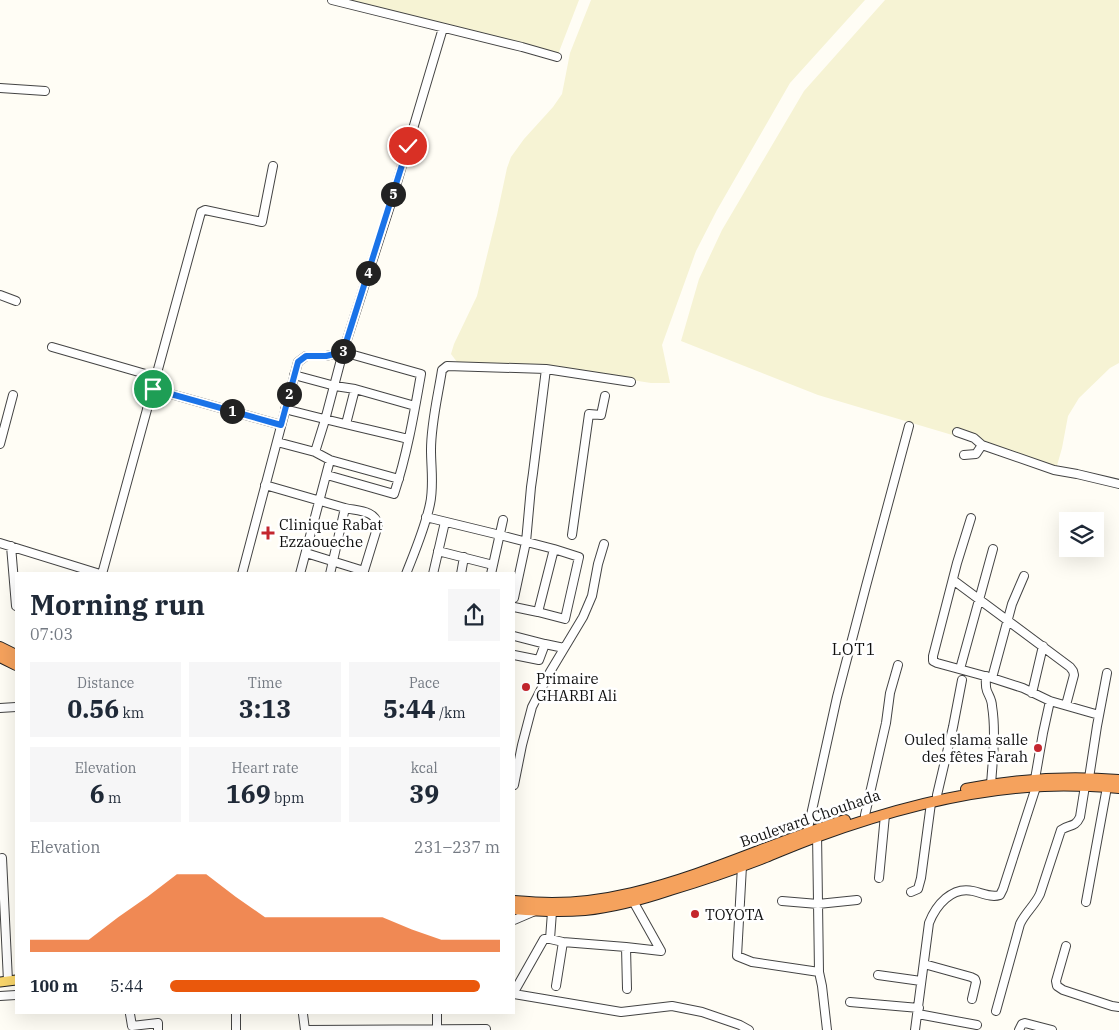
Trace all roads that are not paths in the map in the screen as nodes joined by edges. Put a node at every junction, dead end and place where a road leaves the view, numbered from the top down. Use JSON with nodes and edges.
{"nodes":[{"id":1,"x":332,"y":0,"type":"edge"},
{"id":2,"x":444,"y":28,"type":"junction"},
{"id":3,"x":557,"y":57,"type":"dead end"},
{"id":4,"x":0,"y":88,"type":"edge"},
{"id":5,"x":46,"y":91,"type":"dead end"},
{"id":6,"x":273,"y":166,"type":"dead end"},
{"id":7,"x":0,"y":295,"type":"edge"},
{"id":8,"x":16,"y":301,"type":"dead end"},
{"id":9,"x":52,"y":347,"type":"dead end"},
{"id":10,"x":343,"y":352,"type":"junction"},
{"id":11,"x":546,"y":369,"type":"junction"},
{"id":12,"x":294,"y":374,"type":"junction"},
{"id":13,"x":156,"y":377,"type":"junction"},
{"id":14,"x":631,"y":382,"type":"dead end"},
{"id":15,"x":335,"y":386,"type":"junction"},
{"id":16,"x":153,"y":389,"type":"junction"},
{"id":17,"x":355,"y":389,"type":"junction"},
{"id":18,"x":13,"y":395,"type":"dead end"},
{"id":19,"x":605,"y":396,"type":"dead end"},
{"id":20,"x":415,"y":406,"type":"junction"},
{"id":21,"x":285,"y":409,"type":"junction"},
{"id":22,"x":325,"y":420,"type":"junction"},
{"id":23,"x":346,"y":424,"type":"junction"},
{"id":24,"x":281,"y":425,"type":"junction"},
{"id":25,"x":909,"y":426,"type":"dead end"},
{"id":26,"x":957,"y":432,"type":"dead end"},
{"id":27,"x":408,"y":440,"type":"junction"},
{"id":28,"x":276,"y":442,"type":"junction"},
{"id":29,"x":0,"y":444,"type":"edge"},
{"id":30,"x":982,"y":445,"type":"junction"},
{"id":31,"x":316,"y":452,"type":"junction"},
{"id":32,"x":964,"y":455,"type":"dead end"},
{"id":33,"x":330,"y":460,"type":"junction"},
{"id":34,"x":326,"y":475,"type":"junction"},
{"id":35,"x":399,"y":479,"type":"junction"},
{"id":36,"x":1119,"y":484,"type":"edge"},
{"id":37,"x":266,"y":485,"type":"junction"},
{"id":38,"x":320,"y":500,"type":"junction"},
{"id":39,"x":345,"y":508,"type":"junction"},
{"id":40,"x":426,"y":517,"type":"junction"},
{"id":41,"x":971,"y":518,"type":"dead end"},
{"id":42,"x":503,"y":520,"type":"dead end"},
{"id":43,"x":445,"y":522,"type":"junction"},
{"id":44,"x":500,"y":535,"type":"junction"},
{"id":45,"x":572,"y":535,"type":"dead end"},
{"id":46,"x":526,"y":542,"type":"junction"},
{"id":47,"x":0,"y":543,"type":"edge"},
{"id":48,"x":604,"y":544,"type":"dead end"},
{"id":49,"x":11,"y":546,"type":"junction"},
{"id":50,"x":554,"y":549,"type":"junction"},
{"id":51,"x":993,"y":549,"type":"dead end"},
{"id":52,"x":438,"y":551,"type":"junction"},
{"id":53,"x":306,"y":553,"type":"junction"},
{"id":54,"x":464,"y":558,"type":"junction"},
{"id":55,"x":333,"y":561,"type":"junction"},
{"id":56,"x":493,"y":565,"type":"junction"},
{"id":57,"x":95,"y":572,"type":"edge"},
{"id":58,"x":102,"y":572,"type":"edge"},
{"id":59,"x":243,"y":572,"type":"edge"},
{"id":60,"x":301,"y":572,"type":"edge"},
{"id":61,"x":330,"y":572,"type":"edge"},
{"id":62,"x":364,"y":572,"type":"edge"},
{"id":63,"x":407,"y":572,"type":"edge"},
{"id":64,"x":433,"y":572,"type":"edge"},
{"id":65,"x":461,"y":572,"type":"edge"},
{"id":66,"x":491,"y":572,"type":"edge"},
{"id":67,"x":1024,"y":576,"type":"dead end"},
{"id":68,"x":953,"y":580,"type":"junction"},
{"id":69,"x":515,"y":593,"type":"edge"},
{"id":70,"x":15,"y":594,"type":"edge"},
{"id":71,"x":978,"y":598,"type":"junction"},
{"id":72,"x":515,"y":607,"type":"edge"},
{"id":73,"x":538,"y":612,"type":"junction"},
{"id":74,"x":565,"y":619,"type":"junction"},
{"id":75,"x":1008,"y":620,"type":"junction"},
{"id":76,"x":579,"y":622,"type":"junction"},
{"id":77,"x":515,"y":636,"type":"edge"},
{"id":78,"x":545,"y":644,"type":"junction"},
{"id":79,"x":1043,"y":646,"type":"junction"},
{"id":80,"x":0,"y":647,"type":"edge"},
{"id":81,"x":564,"y":648,"type":"junction"},
{"id":82,"x":15,"y":654,"type":"edge"},
{"id":83,"x":515,"y":655,"type":"edge"},
{"id":84,"x":0,"y":657,"type":"edge"},
{"id":85,"x":15,"y":665,"type":"edge"},
{"id":86,"x":898,"y":665,"type":"dead end"},
{"id":87,"x":960,"y":669,"type":"junction"},
{"id":88,"x":1107,"y":673,"type":"dead end"},
{"id":89,"x":989,"y":677,"type":"junction"},
{"id":90,"x":962,"y":680,"type":"dead end"},
{"id":91,"x":1032,"y":692,"type":"junction"},
{"id":92,"x":1050,"y":701,"type":"junction"},
{"id":93,"x":1066,"y":706,"type":"junction"},
{"id":94,"x":15,"y":707,"type":"edge"},
{"id":95,"x":0,"y":708,"type":"edge"},
{"id":96,"x":1099,"y":716,"type":"junction"},
{"id":97,"x":515,"y":780,"type":"edge"},
{"id":98,"x":1119,"y":780,"type":"edge"},
{"id":99,"x":1087,"y":782,"type":"junction"},
{"id":100,"x":1036,"y":783,"type":"junction"},
{"id":101,"x":991,"y":784,"type":"junction"},
{"id":102,"x":1108,"y":787,"type":"junction"},
{"id":103,"x":1119,"y":788,"type":"edge"},
{"id":104,"x":934,"y":799,"type":"junction"},
{"id":105,"x":865,"y":815,"type":"junction"},
{"id":106,"x":885,"y":815,"type":"junction"},
{"id":107,"x":814,"y":833,"type":"junction"},
{"id":108,"x":2,"y":858,"type":"dead end"},
{"id":109,"x":742,"y":866,"type":"junction"},
{"id":110,"x":879,"y":878,"type":"dead end"},
{"id":111,"x":911,"y":892,"type":"dead end"},
{"id":112,"x":857,"y":900,"type":"dead end"},
{"id":113,"x":515,"y":901,"type":"edge"},
{"id":114,"x":633,"y":901,"type":"junction"},
{"id":115,"x":782,"y":901,"type":"dead end"},
{"id":116,"x":1086,"y":902,"type":"dead end"},
{"id":117,"x":818,"y":904,"type":"junction"},
{"id":118,"x":515,"y":910,"type":"edge"},
{"id":119,"x":536,"y":911,"type":"junction"},
{"id":120,"x":552,"y":912,"type":"junction"},
{"id":121,"x":515,"y":920,"type":"edge"},
{"id":122,"x":550,"y":938,"type":"junction"},
{"id":123,"x":563,"y":942,"type":"junction"},
{"id":124,"x":1066,"y":946,"type":"dead end"},
{"id":125,"x":626,"y":947,"type":"junction"},
{"id":126,"x":924,"y":964,"type":"junction"},
{"id":127,"x":819,"y":972,"type":"junction"},
{"id":128,"x":878,"y":974,"type":"dead end"},
{"id":129,"x":8,"y":981,"type":"edge"},
{"id":130,"x":921,"y":981,"type":"junction"},
{"id":131,"x":556,"y":986,"type":"dead end"},
{"id":132,"x":627,"y":989,"type":"dead end"},
{"id":133,"x":515,"y":991,"type":"edge"},
{"id":134,"x":515,"y":993,"type":"edge"},
{"id":135,"x":15,"y":995,"type":"edge"},
{"id":136,"x":0,"y":996,"type":"edge"},
{"id":137,"x":972,"y":999,"type":"dead end"},
{"id":138,"x":850,"y":1002,"type":"dead end"},
{"id":139,"x":1119,"y":1007,"type":"edge"},
{"id":140,"x":918,"y":1011,"type":"junction"},
{"id":141,"x":996,"y":1011,"type":"dead end"},
{"id":142,"x":130,"y":1014,"type":"edge"},
{"id":143,"x":236,"y":1014,"type":"edge"},
{"id":144,"x":303,"y":1014,"type":"edge"},
{"id":145,"x":437,"y":1014,"type":"edge"},
{"id":146,"x":977,"y":1025,"type":"dead end"},
{"id":147,"x":132,"y":1028,"type":"edge"},
{"id":148,"x":437,"y":1029,"type":"edge"},
{"id":149,"x":486,"y":1029,"type":"edge"},
{"id":150,"x":1048,"y":1029,"type":"edge"},
{"id":151,"x":158,"y":1030,"type":"edge"},
{"id":152,"x":236,"y":1030,"type":"edge"},
{"id":153,"x":305,"y":1030,"type":"edge"},
{"id":154,"x":749,"y":1030,"type":"edge"},
{"id":155,"x":827,"y":1030,"type":"edge"},
{"id":156,"x":915,"y":1030,"type":"edge"},
{"id":157,"x":1019,"y":1030,"type":"edge"}],
"edges":[{"from":1,"to":2,"type":"street"},
{"from":2,"to":3,"type":"street"},
{"from":2,"to":10,"type":"street"},
{"from":4,"to":5,"type":"street"},
{"from":6,"to":13,"type":"street"},
{"from":7,"to":8,"type":"street"},
{"from":9,"to":13,"type":"street"},
{"from":10,"to":12,"type":"street"},
{"from":10,"to":15,"type":"street"},
{"from":10,"to":20,"type":"street"},
{"from":11,"to":14,"type":"street"},
{"from":11,"to":40,"type":"street"},
{"from":11,"to":46,"type":"street"},
{"from":12,"to":15,"type":"street"},
{"from":12,"to":21,"type":"street"},
{"from":13,"to":16,"type":"street"},
{"from":15,"to":17,"type":"street"},
{"from":15,"to":22,"type":"street"},
{"from":16,"to":24,"type":"street"},
{"from":16,"to":58,"type":"street"},
{"from":17,"to":20,"type":"street"},
{"from":17,"to":23,"type":"street"},
{"from":18,"to":29,"type":"street"},
{"from":19,"to":45,"type":"street"},
{"from":20,"to":27,"type":"street"},
{"from":21,"to":22,"type":"street"},
{"from":21,"to":24,"type":"street"},
{"from":22,"to":23,"type":"street"},
{"from":22,"to":31,"type":"street"},
{"from":23,"to":27,"type":"street"},
{"from":24,"to":28,"type":"street"},
{"from":25,"to":107,"type":"street"},
{"from":26,"to":30,"type":"street"},
{"from":27,"to":35,"type":"street"},
{"from":28,"to":31,"type":"street"},
{"from":28,"to":37,"type":"street"},
{"from":30,"to":32,"type":"street"},
{"from":30,"to":36,"type":"street"},
{"from":31,"to":33,"type":"street"},
{"from":33,"to":34,"type":"street"},
{"from":33,"to":35,"type":"street"},
{"from":34,"to":35,"type":"street"},
{"from":34,"to":38,"type":"street"},
{"from":37,"to":38,"type":"street"},
{"from":37,"to":59,"type":"street"},
{"from":38,"to":39,"type":"street"},
{"from":38,"to":53,"type":"street"},
{"from":39,"to":55,"type":"street"},
{"from":39,"to":62,"type":"street"},
{"from":40,"to":43,"type":"street"},
{"from":40,"to":63,"type":"street"},
{"from":41,"to":68,"type":"street"},
{"from":42,"to":44,"type":"street"},
{"from":43,"to":44,"type":"street"},
{"from":43,"to":52,"type":"street"},
{"from":44,"to":46,"type":"street"},
{"from":44,"to":56,"type":"street"},
{"from":46,"to":50,"type":"street"},
{"from":46,"to":69,"type":"street"},
{"from":47,"to":49,"type":"street"},
{"from":48,"to":76,"type":"street"},
{"from":49,"to":57,"type":"street"},
{"from":49,"to":70,"type":"street"},
{"from":50,"to":73,"type":"street"},
{"from":50,"to":74,"type":"street"},
{"from":51,"to":71,"type":"street"},
{"from":52,"to":54,"type":"street"},
{"from":52,"to":64,"type":"street"},
{"from":53,"to":55,"type":"street"},
{"from":53,"to":60,"type":"street"},
{"from":54,"to":56,"type":"street"},
{"from":54,"to":65,"type":"street"},
{"from":55,"to":61,"type":"street"},
{"from":55,"to":62,"type":"street"},
{"from":56,"to":66,"type":"street"},
{"from":67,"to":75,"type":"street"},
{"from":68,"to":71,"type":"street"},
{"from":68,"to":87,"type":"street"},
{"from":71,"to":75,"type":"street"},
{"from":71,"to":87,"type":"street"},
{"from":72,"to":73,"type":"street"},
{"from":73,"to":74,"type":"street"},
{"from":74,"to":76,"type":"street"},
{"from":75,"to":79,"type":"street"},
{"from":75,"to":89,"type":"street"},
{"from":76,"to":81,"type":"street"},
{"from":77,"to":78,"type":"street"},
{"from":78,"to":81,"type":"street"},
{"from":78,"to":83,"type":"street"},
{"from":79,"to":91,"type":"street"},
{"from":79,"to":93,"type":"street"},
{"from":80,"to":82,"type":"highway"},
{"from":81,"to":97,"type":"street"},
{"from":84,"to":85,"type":"highway"},
{"from":86,"to":105,"type":"street"},
{"from":87,"to":89,"type":"street"},
{"from":88,"to":96,"type":"street"},
{"from":89,"to":91,"type":"street"},
{"from":89,"to":101,"type":"street"},
{"from":90,"to":104,"type":"street"},
{"from":91,"to":92,"type":"street"},
{"from":92,"to":93,"type":"street"},
{"from":92,"to":100,"type":"street"},
{"from":93,"to":96,"type":"street"},
{"from":94,"to":95,"type":"street"},
{"from":96,"to":99,"type":"street"},
{"from":98,"to":99,"type":"highway"},
{"from":99,"to":100,"type":"highway"},
{"from":99,"to":102,"type":"highway"},
{"from":99,"to":141,"type":"street"},
{"from":100,"to":101,"type":"highway","name":"Boulevard Chouhada"},
{"from":100,"to":104,"type":"highway"},
{"from":100,"to":126,"type":"street"},
{"from":101,"to":104,"type":"highway","name":"Boulevard Chouhada"},
{"from":102,"to":103,"type":"highway"},
{"from":102,"to":116,"type":"street"},
{"from":104,"to":105,"type":"highway","name":"Boulevard Chouhada"},
{"from":104,"to":106,"type":"highway"},
{"from":104,"to":111,"type":"street"},
{"from":105,"to":107,"type":"highway","name":"Boulevard Chouhada"},
{"from":106,"to":107,"type":"highway"},
{"from":106,"to":110,"type":"street"},
{"from":107,"to":109,"type":"highway"},
{"from":107,"to":113,"type":"highway","name":"Boulevard Chouhada"},
{"from":107,"to":117,"type":"street"},
{"from":108,"to":129,"type":"street"},
{"from":109,"to":114,"type":"highway"},
{"from":109,"to":127,"type":"street"},
{"from":112,"to":117,"type":"street"},
{"from":114,"to":120,"type":"highway"},
{"from":114,"to":125,"type":"street"},
{"from":115,"to":117,"type":"street"},
{"from":117,"to":127,"type":"street"},
{"from":118,"to":119,"type":"highway"},
{"from":119,"to":120,"type":"highway"},
{"from":119,"to":121,"type":"street"},
{"from":120,"to":122,"type":"street"},
{"from":122,"to":123,"type":"street"},
{"from":122,"to":133,"type":"street"},
{"from":123,"to":125,"type":"street"},
{"from":123,"to":131,"type":"street"},
{"from":124,"to":139,"type":"street"},
{"from":125,"to":132,"type":"street"},
{"from":126,"to":130,"type":"street"},
{"from":126,"to":137,"type":"street"},
{"from":127,"to":155,"type":"street"},
{"from":128,"to":130,"type":"street"},
{"from":130,"to":140,"type":"street"},
{"from":134,"to":154,"type":"street"},
{"from":135,"to":136,"type":"street"},
{"from":138,"to":140,"type":"street"},
{"from":140,"to":146,"type":"street"},
{"from":140,"to":156,"type":"street"},
{"from":142,"to":147,"type":"street"},
{"from":143,"to":152,"type":"street"},
{"from":144,"to":153,"type":"street"},
{"from":145,"to":148,"type":"street"},
{"from":147,"to":151,"type":"street"},
{"from":148,"to":149,"type":"street"},
{"from":148,"to":153,"type":"street"},
{"from":150,"to":157,"type":"street"}]}
